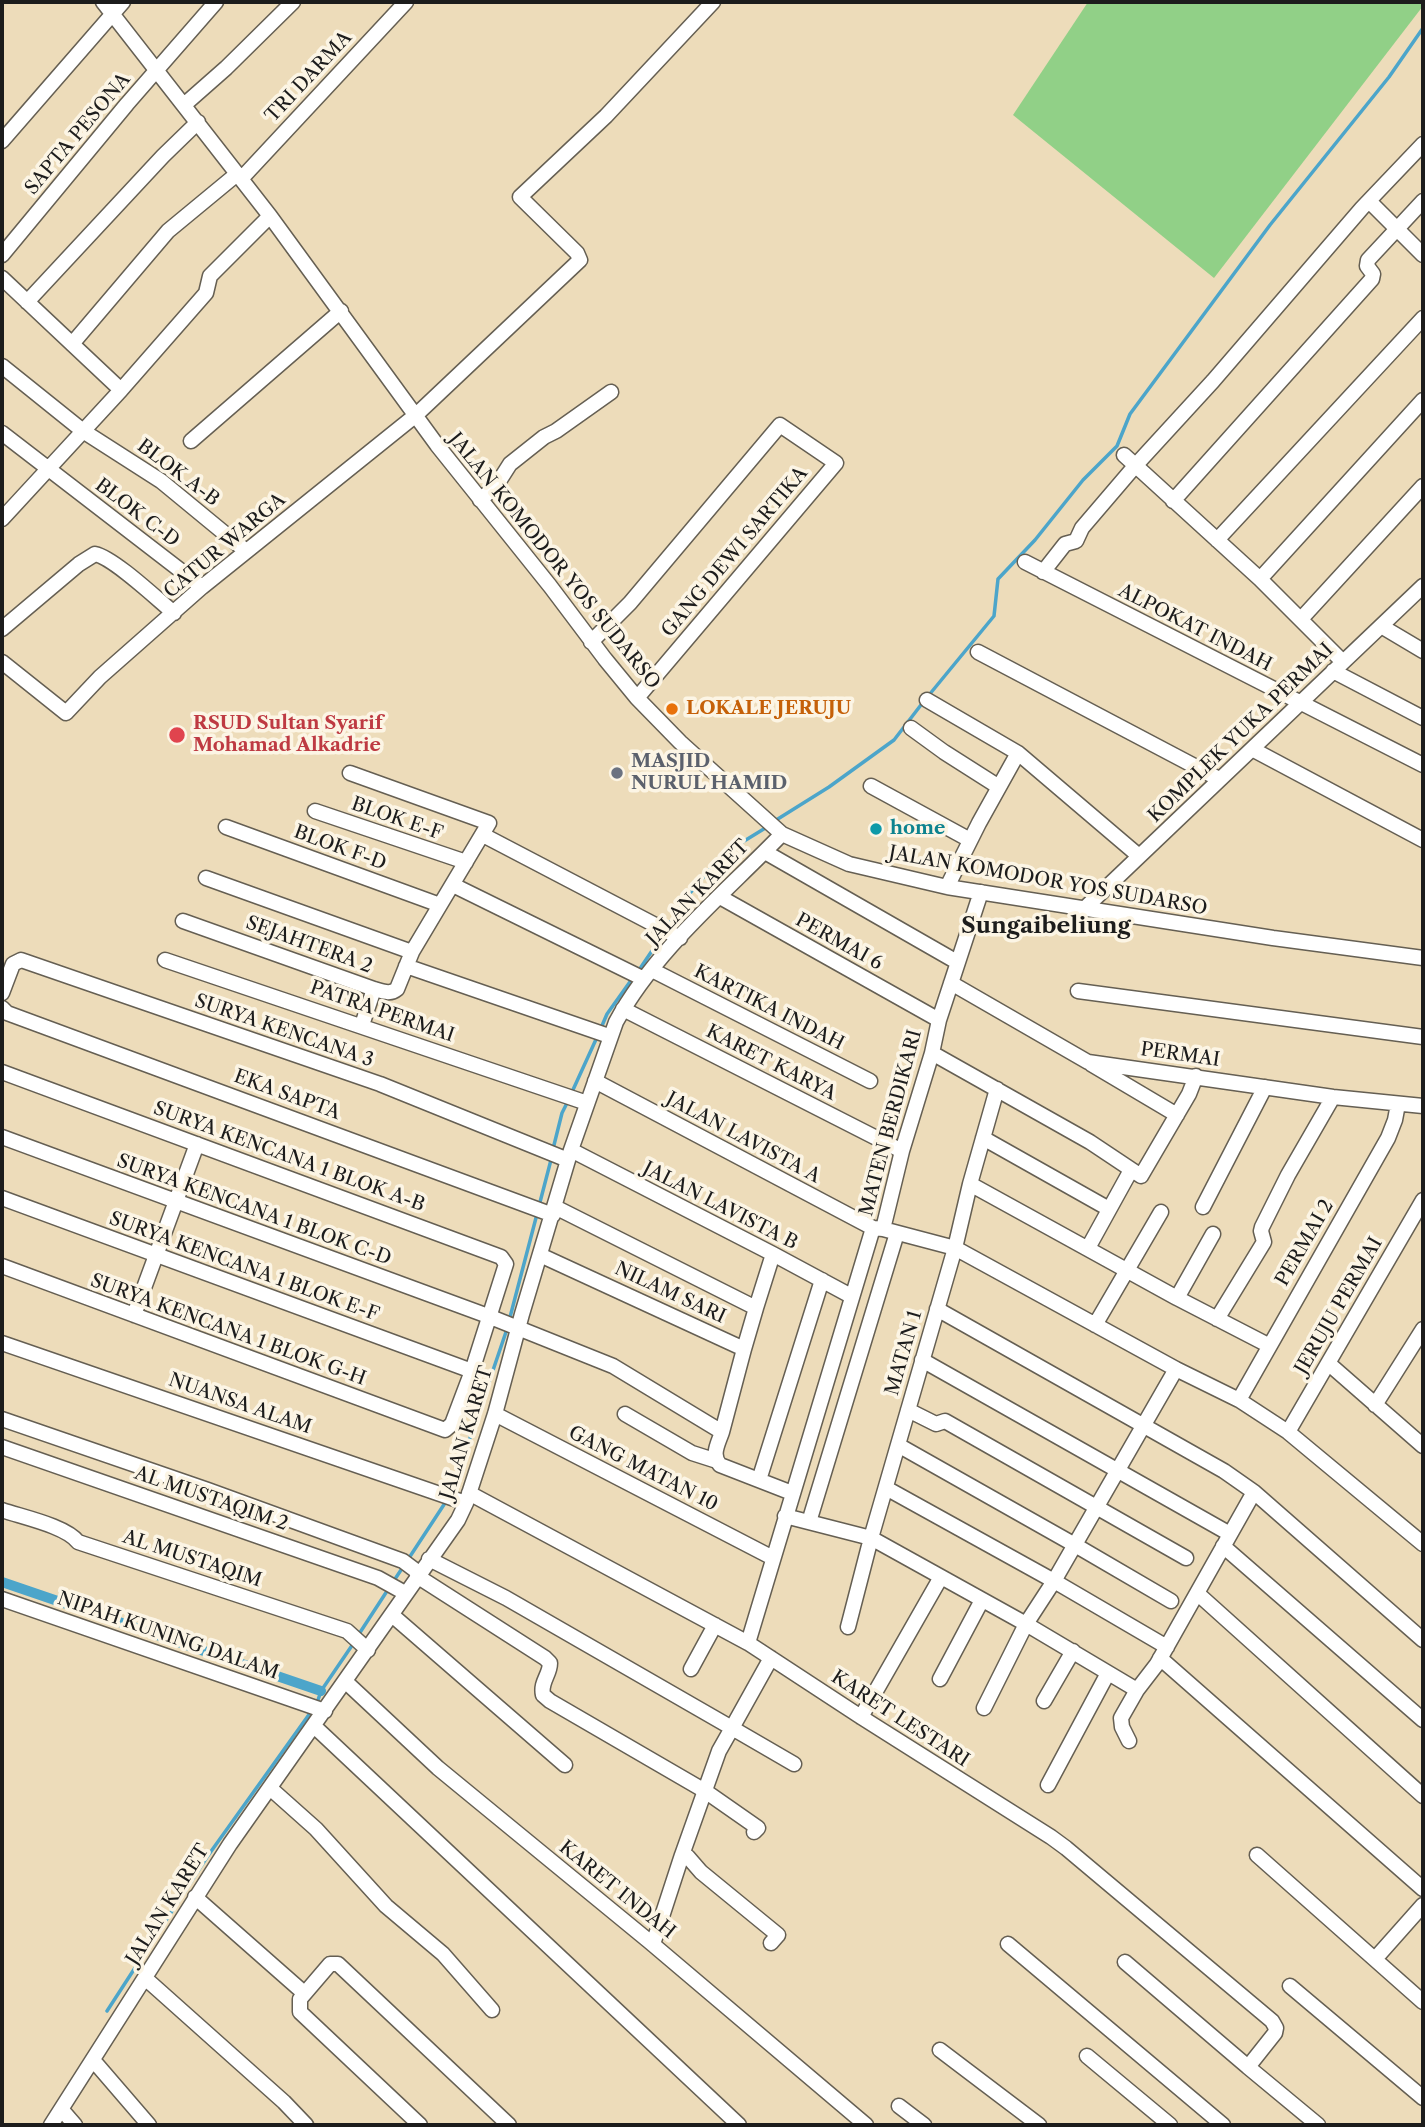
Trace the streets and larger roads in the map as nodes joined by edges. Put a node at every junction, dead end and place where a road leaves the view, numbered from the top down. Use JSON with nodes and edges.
{"nodes":[{"id":1,"x":103,"y":2,"type":"edge"},
{"id":2,"x":123,"y":2,"type":"edge"},
{"id":3,"x":216,"y":2,"type":"edge"},
{"id":4,"x":293,"y":2,"type":"edge"},
{"id":5,"x":406,"y":2,"type":"edge"},
{"id":6,"x":713,"y":2,"type":"edge"},
{"id":7,"x":111,"y":14,"type":"junction"},
{"id":8,"x":157,"y":71,"type":"junction"},
{"id":9,"x":184,"y":105,"type":"junction"},
{"id":10,"x":198,"y":122,"type":"junction"},
{"id":11,"x":3,"y":138,"type":"edge"},
{"id":12,"x":1423,"y":144,"type":"edge"},
{"id":13,"x":239,"y":177,"type":"junction"},
{"id":14,"x":1369,"y":201,"type":"junction"},
{"id":15,"x":1423,"y":201,"type":"edge"},
{"id":16,"x":270,"y":216,"type":"junction"},
{"id":17,"x":1396,"y":228,"type":"junction"},
{"id":18,"x":2,"y":255,"type":"edge"},
{"id":19,"x":1423,"y":255,"type":"edge"},
{"id":20,"x":2,"y":278,"type":"edge"},
{"id":21,"x":27,"y":302,"type":"junction"},
{"id":22,"x":341,"y":312,"type":"junction"},
{"id":23,"x":1423,"y":318,"type":"edge"},
{"id":24,"x":72,"y":344,"type":"junction"},
{"id":25,"x":2,"y":366,"type":"edge"},
{"id":26,"x":121,"y":390,"type":"junction"},
{"id":27,"x":611,"y":392,"type":"dead end"},
{"id":28,"x":1423,"y":400,"type":"edge"},
{"id":29,"x":415,"y":415,"type":"junction"},
{"id":30,"x":83,"y":430,"type":"junction"},
{"id":31,"x":2,"y":433,"type":"edge"},
{"id":32,"x":191,"y":441,"type":"dead end"},
{"id":33,"x":1130,"y":460,"type":"junction"},
{"id":34,"x":48,"y":470,"type":"junction"},
{"id":35,"x":1423,"y":486,"type":"edge"},
{"id":36,"x":480,"y":500,"type":"junction"},
{"id":37,"x":1173,"y":501,"type":"junction"},
{"id":38,"x":4,"y":512,"type":"edge"},
{"id":39,"x":1217,"y":540,"type":"junction"},
{"id":40,"x":246,"y":551,"type":"junction"},
{"id":41,"x":1025,"y":562,"type":"dead end"},
{"id":42,"x":1043,"y":572,"type":"junction"},
{"id":43,"x":1260,"y":579,"type":"junction"},
{"id":44,"x":1423,"y":586,"type":"edge"},
{"id":45,"x":202,"y":587,"type":"junction"},
{"id":46,"x":174,"y":613,"type":"junction"},
{"id":47,"x":1301,"y":619,"type":"junction"},
{"id":48,"x":1381,"y":626,"type":"junction"},
{"id":49,"x":2,"y":629,"type":"edge"},
{"id":50,"x":591,"y":642,"type":"junction"},
{"id":51,"x":1423,"y":651,"type":"edge"},
{"id":52,"x":978,"y":652,"type":"dead end"},
{"id":53,"x":2,"y":662,"type":"edge"},
{"id":54,"x":1338,"y":666,"type":"junction"},
{"id":55,"x":637,"y":698,"type":"junction"},
{"id":56,"x":927,"y":700,"type":"dead end"},
{"id":57,"x":1300,"y":703,"type":"junction"},
{"id":58,"x":1423,"y":718,"type":"edge"},
{"id":59,"x":911,"y":728,"type":"dead end"},
{"id":60,"x":1252,"y":749,"type":"junction"},
{"id":61,"x":1018,"y":753,"type":"junction"},
{"id":62,"x":1423,"y":765,"type":"edge"},
{"id":63,"x":351,"y":773,"type":"dead end"},
{"id":64,"x":1219,"y":779,"type":"junction"},
{"id":65,"x":871,"y":786,"type":"dead end"},
{"id":66,"x":999,"y":787,"type":"junction"},
{"id":67,"x":315,"y":811,"type":"dead end"},
{"id":68,"x":226,"y":827,"type":"dead end"},
{"id":69,"x":782,"y":833,"type":"junction"},
{"id":70,"x":483,"y":835,"type":"junction"},
{"id":71,"x":970,"y":839,"type":"junction"},
{"id":72,"x":1423,"y":840,"type":"edge"},
{"id":73,"x":765,"y":852,"type":"junction"},
{"id":74,"x":1139,"y":856,"type":"junction"},
{"id":75,"x":466,"y":863,"type":"junction"},
{"id":76,"x":206,"y":877,"type":"dead end"},
{"id":77,"x":453,"y":884,"type":"junction"},
{"id":78,"x":947,"y":887,"type":"junction"},
{"id":79,"x":981,"y":892,"type":"junction"},
{"id":80,"x":720,"y":897,"type":"junction"},
{"id":81,"x":440,"y":905,"type":"junction"},
{"id":82,"x":1085,"y":908,"type":"junction"},
{"id":83,"x":183,"y":921,"type":"dead end"},
{"id":84,"x":677,"y":936,"type":"junction"},
{"id":85,"x":1423,"y":958,"type":"edge"},
{"id":86,"x":409,"y":959,"type":"junction"},
{"id":87,"x":165,"y":960,"type":"dead end"},
{"id":88,"x":957,"y":962,"type":"junction"},
{"id":89,"x":645,"y":976,"type":"junction"},
{"id":90,"x":951,"y":983,"type":"junction"},
{"id":91,"x":374,"y":989,"type":"junction"},
{"id":92,"x":1078,"y":991,"type":"dead end"},
{"id":93,"x":2,"y":993,"type":"edge"},
{"id":94,"x":623,"y":1009,"type":"junction"},
{"id":95,"x":4,"y":1011,"type":"edge"},
{"id":96,"x":939,"y":1020,"type":"junction"},
{"id":97,"x":362,"y":1026,"type":"junction"},
{"id":98,"x":607,"y":1035,"type":"junction"},
{"id":99,"x":1423,"y":1037,"type":"edge"},
{"id":100,"x":932,"y":1053,"type":"junction"},
{"id":101,"x":1088,"y":1062,"type":"junction"},
{"id":102,"x":2,"y":1072,"type":"edge"},
{"id":103,"x":1196,"y":1076,"type":"junction"},
{"id":104,"x":595,"y":1081,"type":"junction"},
{"id":105,"x":870,"y":1081,"type":"dead end"},
{"id":106,"x":1265,"y":1087,"type":"junction"},
{"id":107,"x":997,"y":1088,"type":"junction"},
{"id":108,"x":1333,"y":1097,"type":"junction"},
{"id":109,"x":584,"y":1102,"type":"junction"},
{"id":110,"x":1398,"y":1104,"type":"junction"},
{"id":111,"x":1423,"y":1106,"type":"edge"},
{"id":112,"x":1177,"y":1115,"type":"junction"},
{"id":113,"x":2,"y":1137,"type":"edge"},
{"id":114,"x":983,"y":1138,"type":"junction"},
{"id":115,"x":197,"y":1144,"type":"junction"},
{"id":116,"x":902,"y":1151,"type":"junction"},
{"id":117,"x":567,"y":1156,"type":"junction"},
{"id":118,"x":1131,"y":1170,"type":"junction"},
{"id":119,"x":970,"y":1184,"type":"junction"},
{"id":120,"x":2,"y":1198,"type":"edge"},
{"id":121,"x":1423,"y":1200,"type":"edge"},
{"id":122,"x":176,"y":1202,"type":"junction"},
{"id":123,"x":1203,"y":1207,"type":"dead end"},
{"id":124,"x":1109,"y":1209,"type":"junction"},
{"id":125,"x":552,"y":1211,"type":"junction"},
{"id":126,"x":1161,"y":1212,"type":"dead end"},
{"id":127,"x":884,"y":1230,"type":"junction"},
{"id":128,"x":1213,"y":1234,"type":"dead end"},
{"id":129,"x":956,"y":1248,"type":"junction"},
{"id":130,"x":1088,"y":1248,"type":"junction"},
{"id":131,"x":773,"y":1254,"type":"junction"},
{"id":132,"x":156,"y":1255,"type":"junction"},
{"id":133,"x":540,"y":1255,"type":"junction"},
{"id":134,"x":2,"y":1266,"type":"edge"},
{"id":135,"x":1128,"y":1270,"type":"junction"},
{"id":136,"x":822,"y":1280,"type":"junction"},
{"id":137,"x":851,"y":1296,"type":"junction"},
{"id":138,"x":1177,"y":1298,"type":"junction"},
{"id":139,"x":756,"y":1308,"type":"junction"},
{"id":140,"x":937,"y":1309,"type":"junction"},
{"id":141,"x":134,"y":1315,"type":"junction"},
{"id":142,"x":491,"y":1317,"type":"junction"},
{"id":143,"x":1217,"y":1320,"type":"junction"},
{"id":144,"x":1095,"y":1325,"type":"junction"},
{"id":145,"x":515,"y":1327,"type":"junction"},
{"id":146,"x":1422,"y":1334,"type":"edge"},
{"id":147,"x":2,"y":1343,"type":"edge"},
{"id":148,"x":1268,"y":1345,"type":"junction"},
{"id":149,"x":744,"y":1349,"type":"junction"},
{"id":150,"x":922,"y":1360,"type":"junction"},
{"id":151,"x":1328,"y":1363,"type":"junction"},
{"id":152,"x":1177,"y":1368,"type":"junction"},
{"id":153,"x":472,"y":1371,"type":"junction"},
{"id":154,"x":1239,"y":1400,"type":"junction"},
{"id":155,"x":1375,"y":1405,"type":"junction"},
{"id":156,"x":908,"y":1410,"type":"junction"},
{"id":157,"x":625,"y":1413,"type":"dead end"},
{"id":158,"x":495,"y":1414,"type":"junction"},
{"id":159,"x":2,"y":1419,"type":"edge"},
{"id":160,"x":1143,"y":1426,"type":"junction"},
{"id":161,"x":440,"y":1430,"type":"joint"},
{"id":162,"x":722,"y":1432,"type":"junction"},
{"id":163,"x":1288,"y":1433,"type":"junction"},
{"id":164,"x":898,"y":1445,"type":"junction"},
{"id":165,"x":1423,"y":1446,"type":"edge"},
{"id":166,"x":2,"y":1447,"type":"edge"},
{"id":167,"x":717,"y":1461,"type":"junction"},
{"id":168,"x":1118,"y":1471,"type":"junction"},
{"id":169,"x":759,"y":1480,"type":"junction"},
{"id":170,"x":886,"y":1488,"type":"junction"},
{"id":171,"x":1254,"y":1492,"type":"junction"},
{"id":172,"x":792,"y":1493,"type":"junction"},
{"id":173,"x":466,"y":1499,"type":"junction"},
{"id":174,"x":1097,"y":1506,"type":"junction"},
{"id":175,"x":2,"y":1510,"type":"edge"},
{"id":176,"x":785,"y":1516,"type":"junction"},
{"id":177,"x":809,"y":1522,"type":"junction"},
{"id":178,"x":1421,"y":1537,"type":"edge"},
{"id":179,"x":871,"y":1538,"type":"junction"},
{"id":180,"x":1227,"y":1540,"type":"junction"},
{"id":181,"x":1075,"y":1545,"type":"junction"},
{"id":182,"x":773,"y":1558,"type":"junction"},
{"id":183,"x":1186,"y":1558,"type":"dead end"},
{"id":184,"x":429,"y":1559,"type":"junction"},
{"id":185,"x":417,"y":1573,"type":"junction"},
{"id":186,"x":941,"y":1577,"type":"junction"},
{"id":187,"x":1054,"y":1581,"type":"junction"},
{"id":188,"x":402,"y":1591,"type":"junction"},
{"id":189,"x":1197,"y":1593,"type":"junction"},
{"id":190,"x":2,"y":1599,"type":"edge"},
{"id":191,"x":982,"y":1600,"type":"junction"},
{"id":192,"x":1171,"y":1601,"type":"dead end"},
{"id":193,"x":392,"y":1615,"type":"junction"},
{"id":194,"x":1026,"y":1624,"type":"junction"},
{"id":195,"x":715,"y":1625,"type":"junction"},
{"id":196,"x":848,"y":1627,"type":"dead end"},
{"id":197,"x":1423,"y":1640,"type":"edge"},
{"id":198,"x":748,"y":1643,"type":"junction"},
{"id":199,"x":366,"y":1649,"type":"junction"},
{"id":200,"x":1073,"y":1651,"type":"junction"},
{"id":201,"x":1164,"y":1652,"type":"junction"},
{"id":202,"x":771,"y":1658,"type":"junction"},
{"id":203,"x":691,"y":1669,"type":"dead end"},
{"id":204,"x":1108,"y":1673,"type":"junction"},
{"id":205,"x":940,"y":1679,"type":"dead end"},
{"id":206,"x":346,"y":1682,"type":"junction"},
{"id":207,"x":1137,"y":1690,"type":"junction"},
{"id":208,"x":1044,"y":1701,"type":"dead end"},
{"id":209,"x":984,"y":1708,"type":"dead end"},
{"id":210,"x":323,"y":1710,"type":"junction"},
{"id":211,"x":860,"y":1717,"type":"junction"},
{"id":212,"x":1423,"y":1720,"type":"edge"},
{"id":213,"x":314,"y":1726,"type":"junction"},
{"id":214,"x":732,"y":1728,"type":"junction"},
{"id":215,"x":1129,"y":1741,"type":"dead end"},
{"id":216,"x":794,"y":1764,"type":"dead end"},
{"id":217,"x":565,"y":1765,"type":"dead end"},
{"id":218,"x":1048,"y":1786,"type":"dead end"},
{"id":219,"x":270,"y":1788,"type":"junction"},
{"id":220,"x":1420,"y":1788,"type":"edge"},
{"id":221,"x":705,"y":1791,"type":"junction"},
{"id":222,"x":754,"y":1832,"type":"dead end"},
{"id":223,"x":682,"y":1855,"type":"junction"},
{"id":224,"x":1257,"y":1855,"type":"dead end"},
{"id":225,"x":1423,"y":1889,"type":"edge"},
{"id":226,"x":195,"y":1897,"type":"junction"},
{"id":227,"x":1423,"y":1905,"type":"edge"},
{"id":228,"x":771,"y":1943,"type":"dead end"},
{"id":229,"x":653,"y":1944,"type":"junction"},
{"id":230,"x":1008,"y":1944,"type":"dead end"},
{"id":231,"x":1374,"y":1959,"type":"junction"},
{"id":232,"x":1125,"y":1962,"type":"dead end"},
{"id":233,"x":145,"y":1978,"type":"junction"},
{"id":234,"x":1290,"y":1986,"type":"dead end"},
{"id":235,"x":304,"y":1993,"type":"junction"},
{"id":236,"x":1423,"y":2002,"type":"edge"},
{"id":237,"x":492,"y":2010,"type":"dead end"},
{"id":238,"x":940,"y":2050,"type":"dead end"},
{"id":239,"x":1087,"y":2056,"type":"dead end"},
{"id":240,"x":93,"y":2060,"type":"junction"},
{"id":241,"x":1248,"y":2067,"type":"junction"},
{"id":242,"x":1423,"y":2098,"type":"edge"},
{"id":243,"x":899,"y":2106,"type":"dead end"},
{"id":244,"x":62,"y":2110,"type":"junction"},
{"id":245,"x":51,"y":2125,"type":"edge"},
{"id":246,"x":75,"y":2125,"type":"edge"},
{"id":247,"x":149,"y":2125,"type":"edge"},
{"id":248,"x":306,"y":2125,"type":"edge"},
{"id":249,"x":420,"y":2125,"type":"edge"},
{"id":250,"x":509,"y":2125,"type":"edge"},
{"id":251,"x":739,"y":2125,"type":"edge"},
{"id":252,"x":866,"y":2125,"type":"edge"},
{"id":253,"x":924,"y":2125,"type":"edge"},
{"id":254,"x":1039,"y":2125,"type":"edge"},
{"id":255,"x":1170,"y":2125,"type":"edge"},
{"id":256,"x":1223,"y":2125,"type":"edge"},
{"id":257,"x":1318,"y":2125,"type":"edge"}],
"edges":[{"from":1,"to":7,"type":"street","name":"JALAN KOMODOR YOS SUDARSO"},
{"from":2,"to":7,"type":"street"},
{"from":3,"to":8,"type":"street","name":"SAPTA PESONA"},
{"from":4,"to":9,"type":"street"},
{"from":5,"to":13,"type":"street","name":"TRI DARMA"},
{"from":6,"to":29,"type":"street","name":"CATUR WARGA"},
{"from":7,"to":8,"type":"street","name":"JALAN KOMODOR YOS SUDARSO"},
{"from":7,"to":11,"type":"street"},
{"from":8,"to":9,"type":"street","name":"JALAN KOMODOR YOS SUDARSO"},
{"from":8,"to":18,"type":"street","name":"SAPTA PESONA"},
{"from":9,"to":10,"type":"street","name":"JALAN KOMODOR YOS SUDARSO"},
{"from":10,"to":13,"type":"street","name":"JALAN KOMODOR YOS SUDARSO"},
{"from":10,"to":21,"type":"street"},
{"from":12,"to":14,"type":"street"},
{"from":13,"to":16,"type":"street","name":"JALAN KOMODOR YOS SUDARSO"},
{"from":13,"to":24,"type":"street","name":"TRI DARMA"},
{"from":14,"to":17,"type":"street"},
{"from":14,"to":33,"type":"street"},
{"from":15,"to":17,"type":"street"},
{"from":16,"to":22,"type":"street","name":"JALAN KOMODOR YOS SUDARSO"},
{"from":16,"to":26,"type":"street"},
{"from":17,"to":19,"type":"street"},
{"from":17,"to":37,"type":"street"},
{"from":20,"to":21,"type":"street"},
{"from":21,"to":24,"type":"street"},
{"from":22,"to":29,"type":"street","name":"JALAN KOMODOR YOS SUDARSO"},
{"from":22,"to":32,"type":"street"},
{"from":23,"to":39,"type":"street"},
{"from":24,"to":26,"type":"street"},
{"from":25,"to":30,"type":"street","name":"BLOK A-B"},
{"from":26,"to":30,"type":"street"},
{"from":27,"to":36,"type":"street"},
{"from":28,"to":43,"type":"street"},
{"from":29,"to":36,"type":"street","name":"JALAN KOMODOR YOS SUDARSO"},
{"from":29,"to":40,"type":"street","name":"CATUR WARGA"},
{"from":30,"to":34,"type":"street"},
{"from":30,"to":40,"type":"street","name":"BLOK A-B"},
{"from":31,"to":34,"type":"street","name":"BLOK C-D"},
{"from":33,"to":37,"type":"street"},
{"from":33,"to":42,"type":"street"},
{"from":34,"to":38,"type":"street"},
{"from":34,"to":45,"type":"street","name":"BLOK C-D"},
{"from":35,"to":47,"type":"street"},
{"from":36,"to":50,"type":"street","name":"JALAN KOMODOR YOS SUDARSO"},
{"from":37,"to":39,"type":"street"},
{"from":39,"to":43,"type":"street"},
{"from":40,"to":45,"type":"street","name":"CATUR WARGA"},
{"from":41,"to":42,"type":"street","name":"ALPOKAT INDAH"},
{"from":42,"to":57,"type":"street","name":"ALPOKAT INDAH"},
{"from":43,"to":47,"type":"street"},
{"from":44,"to":48,"type":"street","name":"KOMPLEK YUKA PERMAI"},
{"from":45,"to":46,"type":"street","name":"CATUR WARGA"},
{"from":46,"to":49,"type":"street"},
{"from":46,"to":53,"type":"street","name":"CATUR WARGA"},
{"from":47,"to":54,"type":"street"},
{"from":48,"to":51,"type":"street"},
{"from":48,"to":54,"type":"street","name":"KOMPLEK YUKA PERMAI"},
{"from":50,"to":55,"type":"street","name":"JALAN KOMODOR YOS SUDARSO"},
{"from":50,"to":55,"type":"street","name":"GANG DEWI SARTIKA"},
{"from":52,"to":64,"type":"street"},
{"from":54,"to":57,"type":"street","name":"KOMPLEK YUKA PERMAI"},
{"from":54,"to":58,"type":"street"},
{"from":55,"to":69,"type":"street","name":"JALAN KOMODOR YOS SUDARSO"},
{"from":56,"to":61,"type":"street"},
{"from":57,"to":60,"type":"street","name":"KOMPLEK YUKA PERMAI"},
{"from":57,"to":62,"type":"street","name":"ALPOKAT INDAH"},
{"from":59,"to":66,"type":"street"},
{"from":60,"to":64,"type":"street","name":"KOMPLEK YUKA PERMAI"},
{"from":60,"to":72,"type":"street"},
{"from":61,"to":66,"type":"street"},
{"from":61,"to":74,"type":"street"},
{"from":63,"to":70,"type":"street"},
{"from":64,"to":74,"type":"street","name":"KOMPLEK YUKA PERMAI"},
{"from":65,"to":71,"type":"street"},
{"from":66,"to":71,"type":"street"},
{"from":67,"to":75,"type":"street","name":"BLOK E-F"},
{"from":68,"to":81,"type":"street","name":"BLOK F-D"},
{"from":69,"to":73,"type":"street","name":"JALAN KARET"},
{"from":69,"to":78,"type":"street","name":"JALAN KOMODOR YOS SUDARSO"},
{"from":70,"to":75,"type":"street"},
{"from":70,"to":84,"type":"street"},
{"from":71,"to":78,"type":"street"},
{"from":73,"to":80,"type":"street","name":"JALAN KARET"},
{"from":73,"to":88,"type":"street"},
{"from":74,"to":82,"type":"street","name":"KOMPLEK YUKA PERMAI"},
{"from":75,"to":77,"type":"street"},
{"from":76,"to":86,"type":"street","name":"SEJAHTERA 2"},
{"from":77,"to":81,"type":"street"},
{"from":77,"to":89,"type":"street","name":"KARTIKA INDAH"},
{"from":78,"to":79,"type":"street","name":"JALAN KOMODOR YOS SUDARSO"},
{"from":79,"to":82,"type":"street","name":"JALAN KOMODOR YOS SUDARSO"},
{"from":79,"to":88,"type":"street","name":"MATEN BERDIKARI"},
{"from":80,"to":84,"type":"street","name":"JALAN KARET"},
{"from":80,"to":96,"type":"street","name":"PERMAI 6"},
{"from":81,"to":86,"type":"street"},
{"from":82,"to":85,"type":"street","name":"JALAN KOMODOR YOS SUDARSO"},
{"from":83,"to":91,"type":"street","name":"SEJAHTERA 2"},
{"from":84,"to":89,"type":"street","name":"JALAN KARET"},
{"from":86,"to":91,"type":"street","name":"SEJAHTERA 2"},
{"from":86,"to":98,"type":"street","name":"SEJAHTERA 2"},
{"from":87,"to":97,"type":"street","name":"PATRA PERMAI"},
{"from":88,"to":90,"type":"street","name":"MATEN BERDIKARI"},
{"from":89,"to":94,"type":"street","name":"JALAN KARET"},
{"from":89,"to":105,"type":"street","name":"KARTIKA INDAH"},
{"from":90,"to":96,"type":"street","name":"MATEN BERDIKARI"},
{"from":90,"to":101,"type":"street","name":"PERMAI"},
{"from":91,"to":97,"type":"street"},
{"from":92,"to":99,"type":"street"},
{"from":93,"to":117,"type":"street","name":"SURYA KENCANA 3"},
{"from":94,"to":98,"type":"street","name":"JALAN KARET"},
{"from":94,"to":116,"type":"street","name":"KARET KARYA"},
{"from":95,"to":125,"type":"street","name":"EKA SAPTA"},
{"from":96,"to":100,"type":"street","name":"MATEN BERDIKARI"},
{"from":97,"to":109,"type":"street","name":"PATRA PERMAI"},
{"from":98,"to":104,"type":"street","name":"JALAN KARET"},
{"from":100,"to":107,"type":"street"},
{"from":100,"to":116,"type":"street","name":"MATEN BERDIKARI"},
{"from":101,"to":103,"type":"street","name":"PERMAI"},
{"from":101,"to":112,"type":"street"},
{"from":102,"to":115,"type":"street","name":"SURYA KENCANA 1 BLOK A-B"},
{"from":103,"to":106,"type":"street","name":"PERMAI"},
{"from":103,"to":112,"type":"street"},
{"from":104,"to":109,"type":"street","name":"JALAN KARET"},
{"from":104,"to":127,"type":"street","name":"JALAN LAVISTA A"},
{"from":106,"to":108,"type":"street","name":"PERMAI"},
{"from":106,"to":123,"type":"street"},
{"from":107,"to":114,"type":"street","name":"MATAN 1"},
{"from":107,"to":118,"type":"street"},
{"from":108,"to":110,"type":"street","name":"PERMAI"},
{"from":108,"to":143,"type":"street"},
{"from":109,"to":117,"type":"street","name":"JALAN KARET"},
{"from":110,"to":111,"type":"street","name":"PERMAI"},
{"from":110,"to":148,"type":"street","name":"PERMAI 2"},
{"from":112,"to":118,"type":"street"},
{"from":113,"to":122,"type":"street","name":"SURYA KENCANA 1 BLOK C-D"},
{"from":114,"to":119,"type":"street","name":"MATAN 1"},
{"from":114,"to":124,"type":"street"},
{"from":115,"to":122,"type":"street"},
{"from":115,"to":142,"type":"street","name":"SURYA KENCANA 1 BLOK A-B"},
{"from":116,"to":127,"type":"street","name":"MATEN BERDIKARI"},
{"from":117,"to":125,"type":"street","name":"JALAN KARET"},
{"from":117,"to":131,"type":"street","name":"JALAN LAVISTA B"},
{"from":118,"to":124,"type":"street"},
{"from":119,"to":129,"type":"street","name":"MATAN 1"},
{"from":119,"to":130,"type":"street"},
{"from":120,"to":132,"type":"street","name":"SURYA KENCANA 1 BLOK E-F"},
{"from":121,"to":151,"type":"street","name":"JERUJU PERMAI"},
{"from":122,"to":132,"type":"street"},
{"from":122,"to":142,"type":"street","name":"SURYA KENCANA 1 BLOK C-D"},
{"from":124,"to":130,"type":"street"},
{"from":125,"to":133,"type":"street","name":"JALAN KARET"},
{"from":125,"to":139,"type":"street","name":"EKA SAPTA"},
{"from":126,"to":135,"type":"street"},
{"from":127,"to":129,"type":"street","name":"JALAN LAVISTA A"},
{"from":127,"to":137,"type":"street","name":"MATEN BERDIKARI"},
{"from":127,"to":177,"type":"street"},
{"from":128,"to":138,"type":"street"},
{"from":129,"to":140,"type":"street","name":"MATAN 1"},
{"from":129,"to":144,"type":"street","name":"JALAN LAVISTA A"},
{"from":130,"to":135,"type":"street"},
{"from":131,"to":136,"type":"street","name":"JALAN LAVISTA B"},
{"from":131,"to":139,"type":"street","name":"NILAM SARI"},
{"from":132,"to":141,"type":"street"},
{"from":132,"to":153,"type":"street","name":"SURYA KENCANA 1 BLOK E-F"},
{"from":133,"to":145,"type":"street","name":"JALAN KARET"},
{"from":133,"to":149,"type":"street","name":"NILAM SARI"},
{"from":134,"to":141,"type":"street","name":"SURYA KENCANA 1 BLOK G-H"},
{"from":135,"to":138,"type":"street"},
{"from":135,"to":144,"type":"street"},
{"from":136,"to":137,"type":"street","name":"JALAN LAVISTA B"},
{"from":136,"to":169,"type":"street"},
{"from":137,"to":172,"type":"street","name":"MATEN BERDIKARI"},
{"from":138,"to":143,"type":"street"},
{"from":139,"to":149,"type":"street","name":"NILAM SARI"},
{"from":140,"to":150,"type":"street","name":"MATAN 1"},
{"from":140,"to":160,"type":"street"},
{"from":141,"to":161,"type":"street","name":"SURYA KENCANA 1 BLOK G-H"},
{"from":142,"to":145,"type":"street","name":"SURYA KENCANA 1 BLOK C-D"},
{"from":142,"to":153,"type":"street","name":"SURYA KENCANA 1 BLOK A-B"},
{"from":143,"to":148,"type":"street"},
{"from":144,"to":152,"type":"street","name":"JALAN LAVISTA A"},
{"from":145,"to":158,"type":"street","name":"JALAN KARET"},
{"from":145,"to":162,"type":"street","name":"SURYA KENCANA 1 BLOK C-D"},
{"from":146,"to":155,"type":"street"},
{"from":147,"to":173,"type":"street","name":"NUANSA ALAM"},
{"from":148,"to":154,"type":"street","name":"PERMAI 2"},
{"from":149,"to":162,"type":"street"},
{"from":150,"to":156,"type":"street","name":"MATAN 1"},
{"from":150,"to":168,"type":"street"},
{"from":151,"to":155,"type":"street"},
{"from":151,"to":163,"type":"street","name":"JERUJU PERMAI"},
{"from":152,"to":154,"type":"street","name":"JALAN LAVISTA A"},
{"from":152,"to":160,"type":"street"},
{"from":153,"to":161,"type":"street","name":"SURYA KENCANA 1 BLOK A-B"},
{"from":154,"to":163,"type":"street","name":"JALAN LAVISTA A"},
{"from":155,"to":165,"type":"street"},
{"from":156,"to":164,"type":"street","name":"MATAN 1"},
{"from":156,"to":174,"type":"street"},
{"from":157,"to":167,"type":"street"},
{"from":158,"to":173,"type":"street","name":"JALAN KARET"},
{"from":158,"to":182,"type":"street","name":"GANG MATAN 10"},
{"from":159,"to":185,"type":"street"},
{"from":160,"to":168,"type":"street"},
{"from":160,"to":171,"type":"street"},
{"from":162,"to":167,"type":"street"},
{"from":163,"to":178,"type":"street","name":"JALAN LAVISTA A"},
{"from":164,"to":170,"type":"street","name":"MATAN 1"},
{"from":164,"to":181,"type":"street"},
{"from":166,"to":188,"type":"street","name":"AL MUSTAQIM 2"},
{"from":167,"to":169,"type":"street"},
{"from":168,"to":174,"type":"street"},
{"from":168,"to":180,"type":"street"},
{"from":169,"to":172,"type":"street"},
{"from":170,"to":179,"type":"street","name":"MATAN 1"},
{"from":170,"to":187,"type":"street"},
{"from":171,"to":180,"type":"street"},
{"from":171,"to":197,"type":"street"},
{"from":172,"to":176,"type":"street","name":"MATEN BERDIKARI"},
{"from":173,"to":184,"type":"street","name":"JALAN KARET"},
{"from":173,"to":195,"type":"street","name":"KARET LESTARI"},
{"from":174,"to":181,"type":"street"},
{"from":174,"to":183,"type":"street"},
{"from":175,"to":199,"type":"street","name":"AL MUSTAQIM"},
{"from":176,"to":177,"type":"street"},
{"from":176,"to":182,"type":"street","name":"MATEN BERDIKARI"},
{"from":177,"to":179,"type":"street"},
{"from":179,"to":186,"type":"street"},
{"from":179,"to":196,"type":"street","name":"MATAN 1"},
{"from":180,"to":189,"type":"street"},
{"from":180,"to":212,"type":"street"},
{"from":181,"to":187,"type":"street"},
{"from":181,"to":192,"type":"street"},
{"from":182,"to":198,"type":"street","name":"MATEN BERDIKARI"},
{"from":184,"to":185,"type":"street","name":"JALAN KARET"},
{"from":184,"to":214,"type":"street"},
{"from":185,"to":188,"type":"street","name":"JALAN KARET"},
{"from":185,"to":221,"type":"street"},
{"from":186,"to":191,"type":"street"},
{"from":186,"to":211,"type":"street"},
{"from":187,"to":194,"type":"street"},
{"from":187,"to":201,"type":"street"},
{"from":188,"to":193,"type":"street","name":"JALAN KARET"},
{"from":189,"to":201,"type":"street"},
{"from":189,"to":220,"type":"street"},
{"from":190,"to":210,"type":"street","name":"NIPAH KUNING DALAM"},
{"from":191,"to":194,"type":"street"},
{"from":191,"to":205,"type":"street"},
{"from":193,"to":199,"type":"street","name":"JALAN KARET"},
{"from":193,"to":217,"type":"street"},
{"from":194,"to":200,"type":"street"},
{"from":194,"to":209,"type":"street"},
{"from":195,"to":198,"type":"street","name":"KARET LESTARI"},
{"from":195,"to":203,"type":"street"},
{"from":198,"to":202,"type":"street","name":"KARET LESTARI"},
{"from":199,"to":206,"type":"street","name":"JALAN KARET"},
{"from":200,"to":204,"type":"street"},
{"from":200,"to":208,"type":"street"},
{"from":201,"to":207,"type":"street"},
{"from":201,"to":225,"type":"street"},
{"from":202,"to":211,"type":"street","name":"KARET LESTARI"},
{"from":202,"to":214,"type":"street"},
{"from":204,"to":207,"type":"street"},
{"from":204,"to":218,"type":"street"},
{"from":206,"to":210,"type":"street","name":"JALAN KARET"},
{"from":206,"to":229,"type":"street","name":"KARET INDAH"},
{"from":207,"to":215,"type":"street"},
{"from":210,"to":213,"type":"street","name":"JALAN KARET"},
{"from":211,"to":241,"type":"street","name":"KARET LESTARI"},
{"from":213,"to":219,"type":"street","name":"JALAN KARET"},
{"from":213,"to":251,"type":"street"},
{"from":214,"to":216,"type":"street"},
{"from":214,"to":221,"type":"street"},
{"from":219,"to":226,"type":"street","name":"JALAN KARET"},
{"from":219,"to":237,"type":"street"},
{"from":221,"to":222,"type":"street"},
{"from":221,"to":223,"type":"street"},
{"from":223,"to":228,"type":"street"},
{"from":223,"to":229,"type":"street"},
{"from":224,"to":231,"type":"street"},
{"from":226,"to":233,"type":"street","name":"JALAN KARET"},
{"from":226,"to":235,"type":"street"},
{"from":227,"to":231,"type":"street"},
{"from":229,"to":252,"type":"street","name":"KARET INDAH"},
{"from":230,"to":256,"type":"street"},
{"from":231,"to":236,"type":"street"},
{"from":232,"to":241,"type":"street"},
{"from":233,"to":240,"type":"street","name":"JALAN KARET"},
{"from":233,"to":248,"type":"street"},
{"from":234,"to":242,"type":"street"},
{"from":235,"to":249,"type":"street"},
{"from":235,"to":250,"type":"street"},
{"from":238,"to":254,"type":"street"},
{"from":239,"to":255,"type":"street"},
{"from":240,"to":244,"type":"street","name":"JALAN KARET"},
{"from":240,"to":247,"type":"street"},
{"from":241,"to":257,"type":"street"},
{"from":243,"to":253,"type":"street"},
{"from":244,"to":245,"type":"street","name":"JALAN KARET"},
{"from":244,"to":246,"type":"street"}]}
